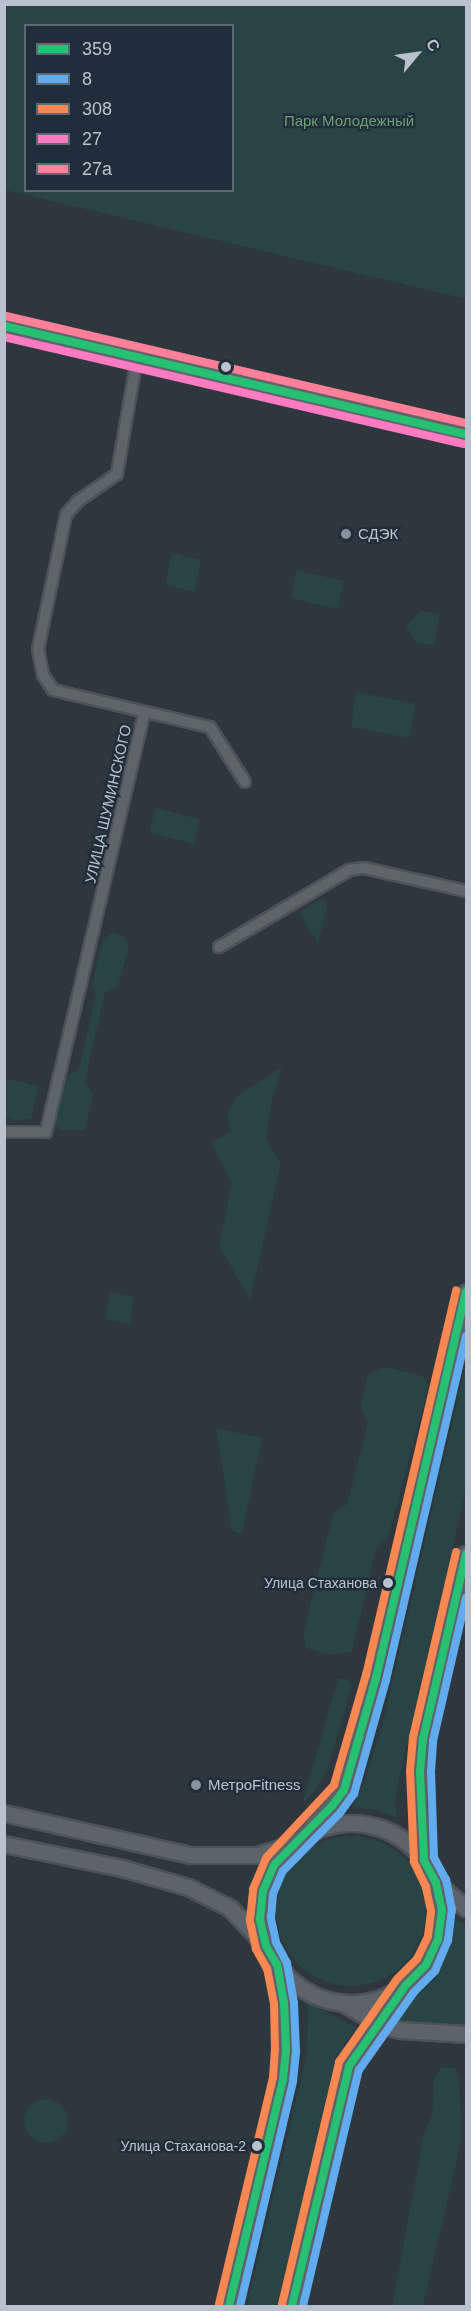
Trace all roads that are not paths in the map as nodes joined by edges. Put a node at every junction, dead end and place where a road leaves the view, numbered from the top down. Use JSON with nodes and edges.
{"nodes":[{"id":1,"x":4,"y":326,"type":"edge"},
{"id":2,"x":136,"y":358,"type":"junction"},
{"id":3,"x":466,"y":434,"type":"edge"},
{"id":4,"x":144,"y":713,"type":"junction"},
{"id":5,"x":245,"y":782,"type":"dead end"},
{"id":6,"x":466,"y":891,"type":"edge"},
{"id":7,"x":219,"y":947,"type":"dead end"},
{"id":8,"x":4,"y":1132,"type":"edge"},
{"id":9,"x":466,"y":1292,"type":"edge"},
{"id":10,"x":466,"y":1554,"type":"edge"},
{"id":11,"x":4,"y":1812,"type":"edge"},
{"id":12,"x":305,"y":1834,"type":"junction"},
{"id":13,"x":4,"y":1844,"type":"edge"},
{"id":14,"x":292,"y":1844,"type":"junction"},
{"id":15,"x":424,"y":1860,"type":"junction"},
{"id":16,"x":436,"y":1883,"type":"junction"},
{"id":17,"x":466,"y":1908,"type":"edge"},
{"id":18,"x":266,"y":1946,"type":"junction"},
{"id":19,"x":277,"y":1965,"type":"junction"},
{"id":20,"x":406,"y":1985,"type":"junction"},
{"id":21,"x":345,"y":2004,"type":"junction"},
{"id":22,"x":378,"y":2024,"type":"junction"},
{"id":23,"x":401,"y":2030,"type":"junction"},
{"id":24,"x":466,"y":2034,"type":"edge"},
{"id":25,"x":360,"y":2049,"type":"junction"},
{"id":26,"x":229,"y":2307,"type":"edge"},
{"id":27,"x":292,"y":2307,"type":"edge"}],
"edges":[{"from":1,"to":2,"type":"street"},
{"from":2,"to":3,"type":"street"},
{"from":2,"to":4,"type":"street","name":"УЛИЦА ШУМИНСКОГО"},
{"from":4,"to":5,"type":"street"},
{"from":4,"to":8,"type":"street","name":"УЛИЦА ШУМИНСКОГО"},
{"from":6,"to":7,"type":"street"},
{"from":9,"to":12,"type":"main road"},
{"from":10,"to":15,"type":"main road"},
{"from":11,"to":14,"type":"main road"},
{"from":12,"to":14,"type":"main road"},
{"from":12,"to":15,"type":"main road"},
{"from":13,"to":18,"type":"main road"},
{"from":14,"to":18,"type":"main road"},
{"from":15,"to":16,"type":"main road"},
{"from":16,"to":17,"type":"main road"},
{"from":16,"to":20,"type":"main road"},
{"from":18,"to":19,"type":"main road"},
{"from":19,"to":21,"type":"main road"},
{"from":19,"to":26,"type":"main road"},
{"from":20,"to":21,"type":"main road"},
{"from":20,"to":22,"type":"main road"},
{"from":21,"to":22,"type":"main road"},
{"from":22,"to":23,"type":"main road"},
{"from":22,"to":25,"type":"main road"},
{"from":23,"to":24,"type":"main road"},
{"from":23,"to":25,"type":"main road"},
{"from":25,"to":27,"type":"main road"}]}
